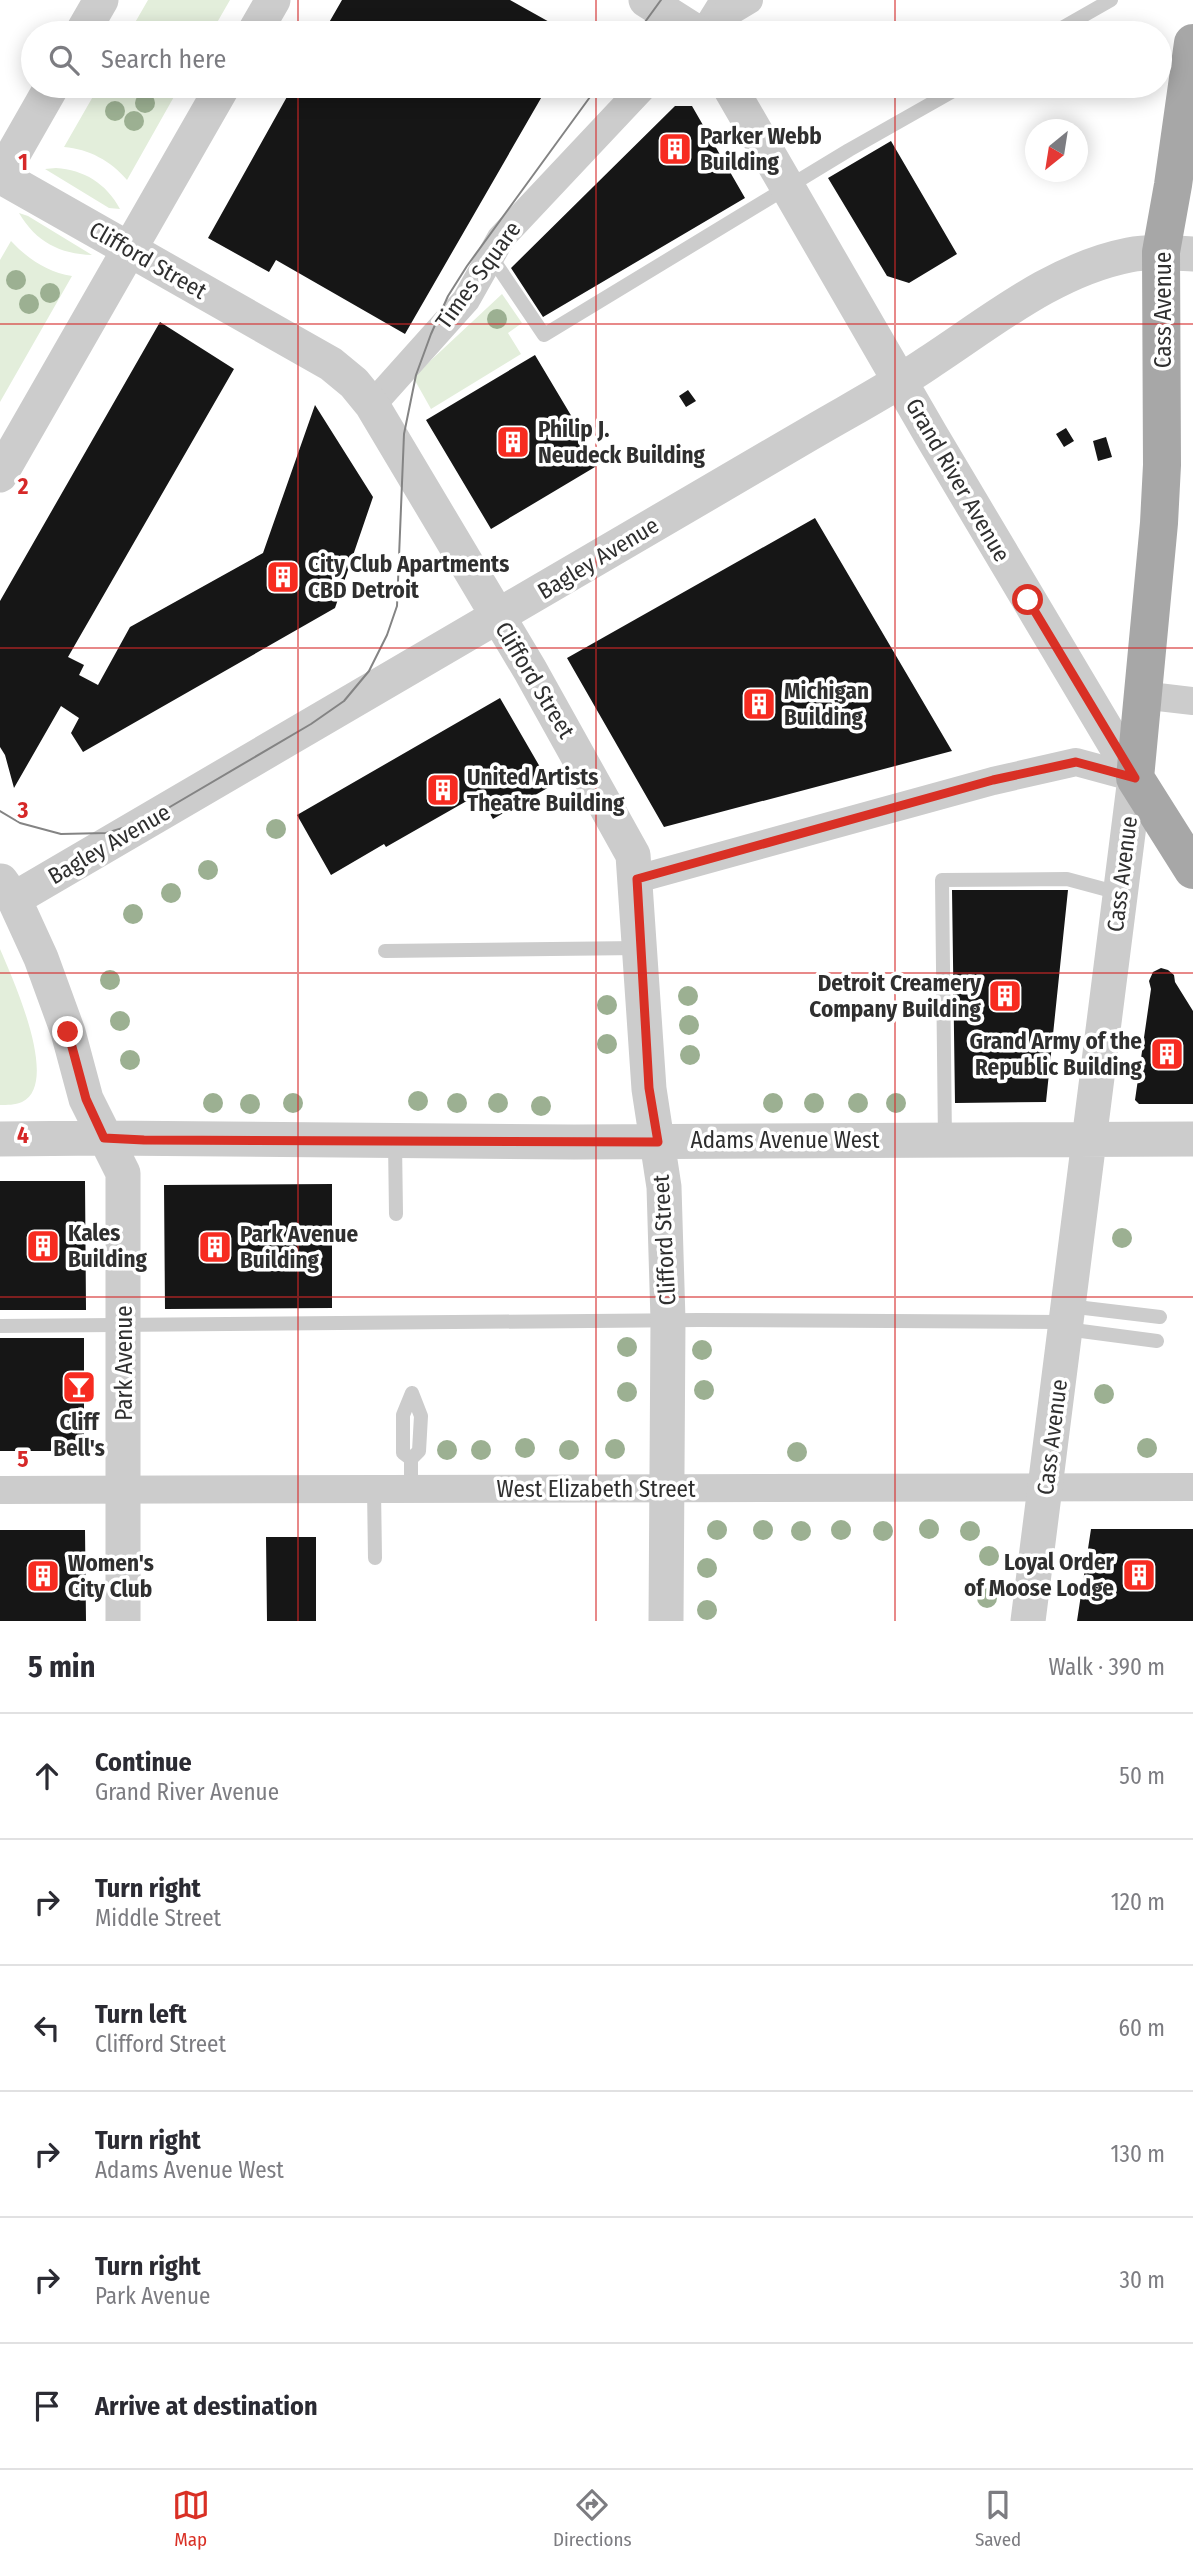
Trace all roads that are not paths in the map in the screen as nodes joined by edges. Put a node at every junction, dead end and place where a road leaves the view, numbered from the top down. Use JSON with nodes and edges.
{"nodes":[{"id":1,"x":102,"y":0,"type":"edge"},
{"id":2,"x":273,"y":0,"type":"edge"},
{"id":3,"x":646,"y":0,"type":"edge"},
{"id":4,"x":716,"y":0,"type":"edge"},
{"id":5,"x":749,"y":0,"type":"edge"},
{"id":6,"x":1111,"y":0,"type":"edge"},
{"id":7,"x":89,"y":21,"type":"edge"},
{"id":8,"x":261,"y":21,"type":"edge"},
{"id":9,"x":679,"y":21,"type":"edge"},
{"id":10,"x":703,"y":21,"type":"edge"},
{"id":11,"x":714,"y":21,"type":"edge"},
{"id":12,"x":1074,"y":21,"type":"edge"},
{"id":13,"x":1192,"y":66,"type":"edge"},
{"id":14,"x":45,"y":98,"type":"edge"},
{"id":15,"x":216,"y":98,"type":"edge"},
{"id":16,"x":633,"y":98,"type":"edge"},
{"id":17,"x":736,"y":98,"type":"edge"},
{"id":18,"x":941,"y":98,"type":"edge"},
{"id":19,"x":0,"y":176,"type":"edge"},
{"id":20,"x":788,"y":187,"type":"junction"},
{"id":21,"x":128,"y":249,"type":"junction"},
{"id":22,"x":1177,"y":253,"type":"edge"},
{"id":23,"x":490,"y":255,"type":"junction"},
{"id":24,"x":900,"y":380,"type":"junction"},
{"id":25,"x":372,"y":405,"type":"junction"},
{"id":26,"x":0,"y":475,"type":"edge"},
{"id":27,"x":497,"y":617,"type":"junction"},
{"id":28,"x":1142,"y":695,"type":"junction"},
{"id":29,"x":1193,"y":701,"type":"edge"},
{"id":30,"x":1135,"y":778,"type":"junction"},
{"id":31,"x":1193,"y":870,"type":"edge"},
{"id":32,"x":637,"y":879,"type":"junction"},
{"id":33,"x":7,"y":890,"type":"edge"},
{"id":34,"x":1119,"y":893,"type":"junction"},
{"id":35,"x":640,"y":948,"type":"junction"},
{"id":36,"x":385,"y":951,"type":"dead end"},
{"id":37,"x":104,"y":1138,"type":"junction"},
{"id":38,"x":0,"y":1139,"type":"edge"},
{"id":39,"x":1090,"y":1139,"type":"junction"},
{"id":40,"x":1193,"y":1139,"type":"edge"},
{"id":41,"x":945,"y":1140,"type":"junction"},
{"id":42,"x":395,"y":1141,"type":"junction"},
{"id":43,"x":658,"y":1142,"type":"junction"},
{"id":44,"x":396,"y":1214,"type":"dead end"},
{"id":45,"x":1160,"y":1317,"type":"dead end"},
{"id":46,"x":1067,"y":1319,"type":"junction"},
{"id":47,"x":668,"y":1320,"type":"junction"},
{"id":48,"x":0,"y":1326,"type":"edge"},
{"id":49,"x":124,"y":1326,"type":"junction"},
{"id":50,"x":1157,"y":1341,"type":"dead end"},
{"id":51,"x":411,"y":1459,"type":"dead end"},
{"id":52,"x":1193,"y":1487,"type":"edge"},
{"id":53,"x":1045,"y":1488,"type":"junction"},
{"id":54,"x":122,"y":1489,"type":"junction"},
{"id":55,"x":374,"y":1489,"type":"junction"},
{"id":56,"x":411,"y":1489,"type":"junction"},
{"id":57,"x":669,"y":1489,"type":"junction"},
{"id":58,"x":0,"y":1490,"type":"edge"},
{"id":59,"x":375,"y":1558,"type":"dead end"},
{"id":60,"x":123,"y":1621,"type":"edge"},
{"id":61,"x":666,"y":1621,"type":"edge"},
{"id":62,"x":1028,"y":1621,"type":"edge"}],
"edges":[{"from":1,"to":7,"type":"street"},
{"from":2,"to":8,"type":"street"},
{"from":3,"to":9,"type":"street"},
{"from":4,"to":10,"type":"lane"},
{"from":5,"to":11,"type":"street"},
{"from":6,"to":12,"type":"lane"},
{"from":13,"to":22,"type":"main road","name":"Cass Avenue"},
{"from":14,"to":19,"type":"street"},
{"from":15,"to":21,"type":"street"},
{"from":16,"to":23,"type":"street","name":"Times Square"},
{"from":17,"to":20,"type":"street","name":"Grand River Avenue"},
{"from":18,"to":20,"type":"lane"},
{"from":19,"to":21,"type":"street","name":"Clifford Street"},
{"from":20,"to":23,"type":"lane"},
{"from":20,"to":24,"type":"street","name":"Grand River Avenue"},
{"from":21,"to":25,"type":"street","name":"Clifford Street"},
{"from":21,"to":26,"type":"street"},
{"from":22,"to":24,"type":"street","name":"Bagley Avenue"},
{"from":22,"to":28,"type":"main road","name":"Cass Avenue"},
{"from":23,"to":25,"type":"street","name":"Times Square"},
{"from":24,"to":27,"type":"street","name":"Bagley Avenue"},
{"from":24,"to":30,"type":"street","name":"Grand River Avenue"},
{"from":25,"to":27,"type":"street","name":"Clifford Street"},
{"from":27,"to":32,"type":"street","name":"Clifford Street"},
{"from":27,"to":33,"type":"street","name":"Bagley Avenue"},
{"from":28,"to":29,"type":"street"},
{"from":28,"to":30,"type":"main road","name":"Cass Avenue"},
{"from":30,"to":31,"type":"main road","name":"Grand River Avenue"},
{"from":30,"to":32,"type":"street"},
{"from":30,"to":34,"type":"street","name":"Cass Avenue"},
{"from":32,"to":35,"type":"street","name":"Clifford Street"},
{"from":33,"to":37,"type":"street","name":"Park Avenue"},
{"from":34,"to":39,"type":"street","name":"Cass Avenue"},
{"from":34,"to":41,"type":"lane"},
{"from":35,"to":36,"type":"lane"},
{"from":35,"to":43,"type":"street","name":"Clifford Street"},
{"from":37,"to":38,"type":"street","name":"Adams Avenue West"},
{"from":37,"to":42,"type":"street","name":"Adams Avenue West"},
{"from":37,"to":49,"type":"street","name":"Park Avenue"},
{"from":39,"to":40,"type":"street","name":"Adams Avenue West"},
{"from":39,"to":41,"type":"street","name":"Adams Avenue West"},
{"from":39,"to":46,"type":"street","name":"Cass Avenue"},
{"from":41,"to":43,"type":"street","name":"Adams Avenue West"},
{"from":42,"to":43,"type":"street","name":"Adams Avenue West"},
{"from":42,"to":44,"type":"lane"},
{"from":43,"to":47,"type":"street","name":"Clifford Street"},
{"from":45,"to":46,"type":"lane"},
{"from":46,"to":47,"type":"lane"},
{"from":46,"to":50,"type":"lane"},
{"from":46,"to":53,"type":"street","name":"Cass Avenue"},
{"from":47,"to":49,"type":"lane"},
{"from":47,"to":57,"type":"street","name":"Clifford Street"},
{"from":48,"to":49,"type":"lane"},
{"from":49,"to":54,"type":"street","name":"Park Avenue"},
{"from":51,"to":56,"type":"lane"},
{"from":52,"to":53,"type":"street","name":"West Elizabeth Street"},
{"from":53,"to":57,"type":"street","name":"West Elizabeth Street"},
{"from":53,"to":62,"type":"street","name":"Cass Avenue"},
{"from":54,"to":55,"type":"street","name":"West Elizabeth Street"},
{"from":54,"to":58,"type":"street","name":"West Elizabeth Street"},
{"from":54,"to":60,"type":"street","name":"Park Avenue"},
{"from":55,"to":56,"type":"street","name":"West Elizabeth Street"},
{"from":55,"to":59,"type":"lane"},
{"from":56,"to":57,"type":"street","name":"West Elizabeth Street"},
{"from":57,"to":61,"type":"street","name":"Clifford Street"}]}
